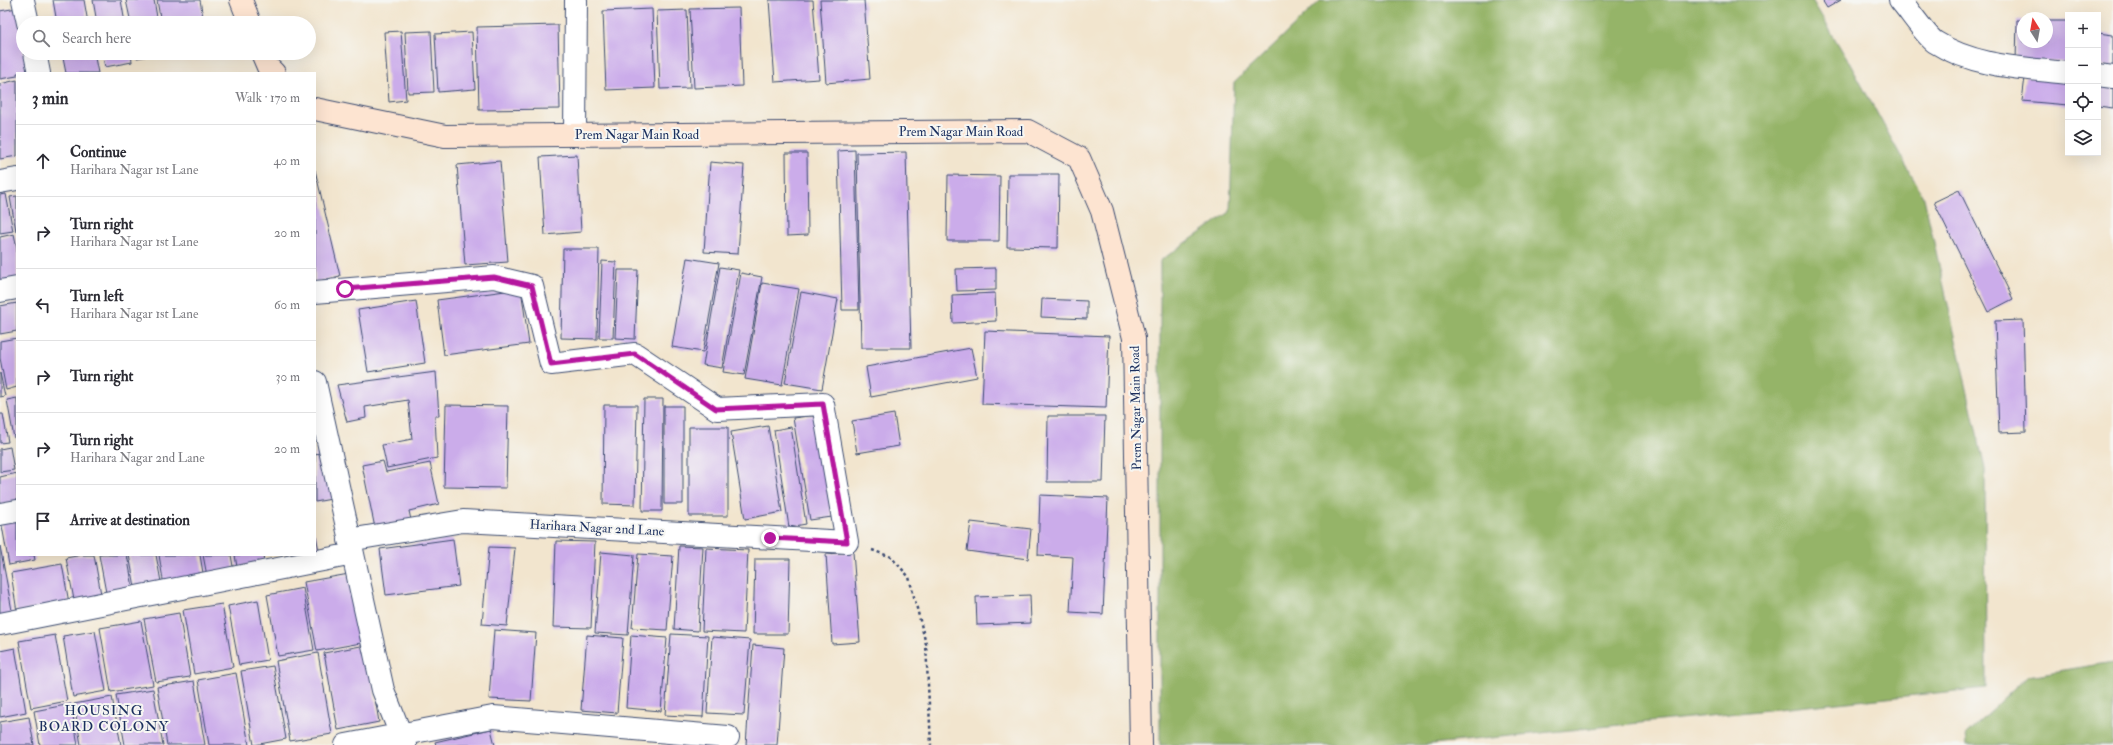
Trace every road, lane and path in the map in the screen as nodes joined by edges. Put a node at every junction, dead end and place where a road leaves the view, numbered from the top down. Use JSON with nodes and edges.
{"nodes":[{"id":1,"x":23,"y":0,"type":"edge"},
{"id":2,"x":241,"y":0,"type":"edge"},
{"id":3,"x":576,"y":0,"type":"edge"},
{"id":4,"x":1900,"y":0,"type":"edge"},
{"id":5,"x":26,"y":16,"type":"edge"},
{"id":6,"x":247,"y":16,"type":"edge"},
{"id":7,"x":36,"y":60,"type":"edge"},
{"id":8,"x":265,"y":60,"type":"edge"},
{"id":9,"x":39,"y":72,"type":"edge"},
{"id":10,"x":273,"y":72,"type":"edge"},
{"id":11,"x":2065,"y":73,"type":"edge"},
{"id":12,"x":2101,"y":75,"type":"edge"},
{"id":13,"x":2113,"y":77,"type":"edge"},
{"id":14,"x":316,"y":109,"type":"edge"},
{"id":15,"x":575,"y":135,"type":"junction"},
{"id":16,"x":16,"y":179,"type":"edge"},
{"id":17,"x":0,"y":182,"type":"edge"},
{"id":18,"x":16,"y":288,"type":"edge"},
{"id":19,"x":0,"y":291,"type":"edge"},
{"id":20,"x":316,"y":292,"type":"edge"},
{"id":21,"x":316,"y":391,"type":"edge"},
{"id":22,"x":322,"y":446,"type":"edge"},
{"id":23,"x":16,"y":511,"type":"edge"},
{"id":24,"x":0,"y":514,"type":"edge"},
{"id":25,"x":847,"y":542,"type":"junction"},
{"id":26,"x":351,"y":547,"type":"junction"},
{"id":27,"x":316,"y":555,"type":"edge"},
{"id":28,"x":310,"y":556,"type":"edge"},
{"id":29,"x":0,"y":624,"type":"edge"},
{"id":30,"x":728,"y":737,"type":"dead end"},
{"id":31,"x":402,"y":740,"type":"edge"},
{"id":32,"x":346,"y":745,"type":"edge"},
{"id":33,"x":931,"y":745,"type":"edge"},
{"id":34,"x":1141,"y":745,"type":"edge"}],
"edges":[{"from":1,"to":5,"type":"street"},
{"from":2,"to":6,"type":"street"},
{"from":3,"to":15,"type":"street"},
{"from":4,"to":11,"type":"street"},
{"from":7,"to":9,"type":"street"},
{"from":8,"to":10,"type":"street"},
{"from":12,"to":13,"type":"street"},
{"from":14,"to":15,"type":"street","name":"Prem Nagar Main Road"},
{"from":15,"to":34,"type":"street","name":"Prem Nagar Main Road"},
{"from":16,"to":17,"type":"street"},
{"from":18,"to":19,"type":"street"},
{"from":20,"to":25,"type":"street"},
{"from":21,"to":22,"type":"street"},
{"from":22,"to":26,"type":"street"},
{"from":23,"to":24,"type":"street"},
{"from":25,"to":26,"type":"street","name":"Harihara Nagar 2nd Lane"},
{"from":25,"to":33,"type":"path"},
{"from":26,"to":27,"type":"street","name":"Harihara Nagar 2nd Lane"},
{"from":26,"to":31,"type":"street"},
{"from":28,"to":29,"type":"street","name":"Harihara Nagar 2nd Lane"},
{"from":30,"to":31,"type":"street"},
{"from":31,"to":32,"type":"street"}]}
